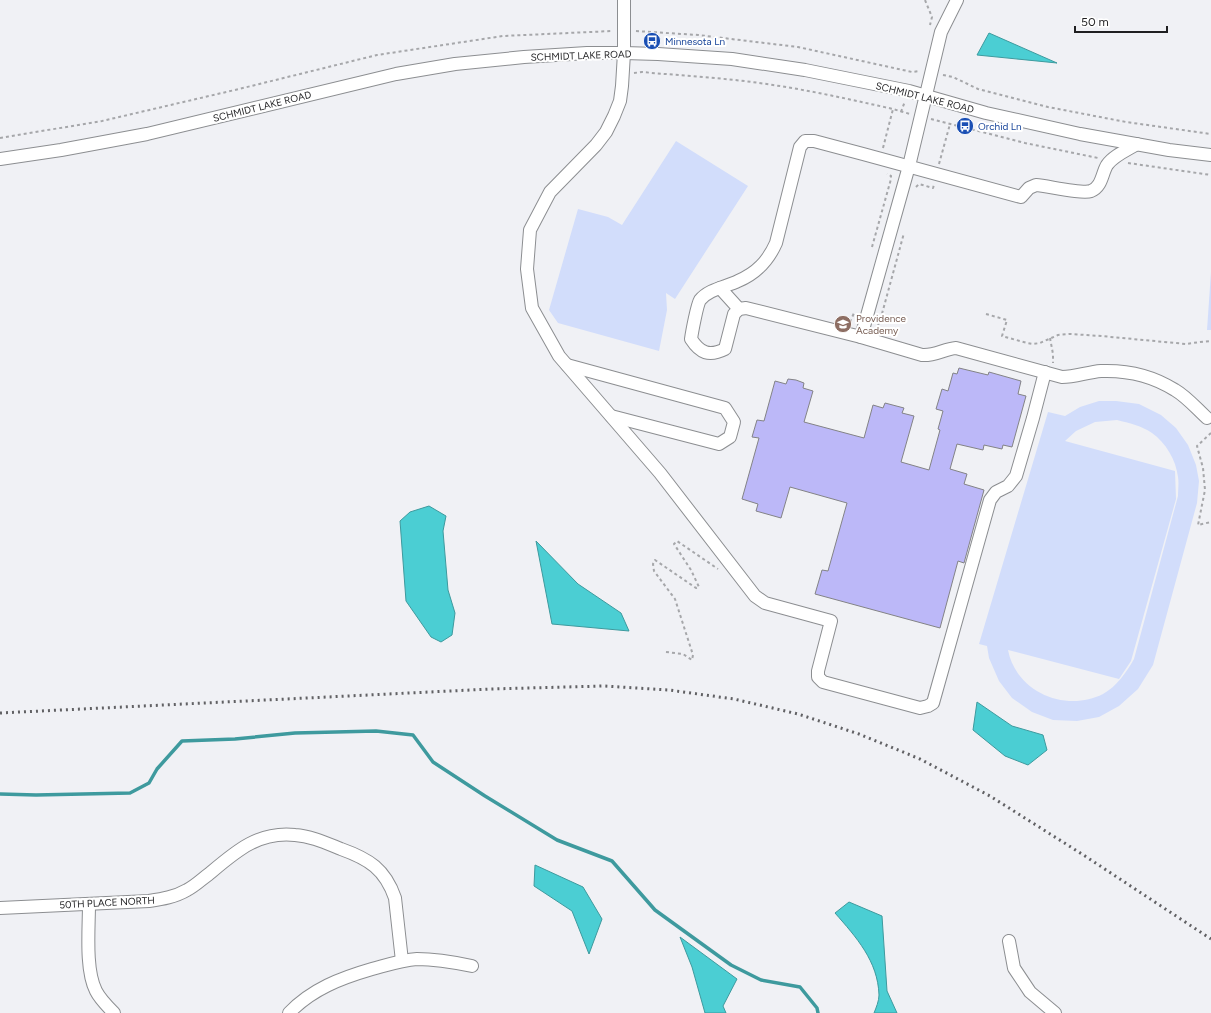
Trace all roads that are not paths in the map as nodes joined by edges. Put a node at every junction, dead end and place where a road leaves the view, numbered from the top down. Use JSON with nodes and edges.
{"nodes":[{"id":1,"x":624,"y":0,"type":"edge"},
{"id":2,"x":957,"y":0,"type":"edge"},
{"id":3,"x":624,"y":53,"type":"junction"},
{"id":4,"x":925,"y":96,"type":"junction"},
{"id":5,"x":1137,"y":144,"type":"junction"},
{"id":6,"x":1211,"y":155,"type":"edge"},
{"id":7,"x":0,"y":159,"type":"edge"},
{"id":8,"x":909,"y":166,"type":"junction"},
{"id":9,"x":720,"y":288,"type":"junction"},
{"id":10,"x":739,"y":309,"type":"junction"},
{"id":11,"x":861,"y":337,"type":"junction"},
{"id":12,"x":567,"y":365,"type":"junction"},
{"id":13,"x":1048,"y":373,"type":"junction"},
{"id":14,"x":611,"y":416,"type":"junction"},
{"id":15,"x":1207,"y":418,"type":"dead end"},
{"id":16,"x":89,"y":904,"type":"junction"},
{"id":17,"x":0,"y":908,"type":"edge"},
{"id":18,"x":1009,"y":941,"type":"dead end"},
{"id":19,"x":402,"y":961,"type":"junction"},
{"id":20,"x":472,"y":966,"type":"dead end"},
{"id":21,"x":114,"y":1013,"type":"edge"},
{"id":22,"x":289,"y":1013,"type":"edge"},
{"id":23,"x":1055,"y":1013,"type":"edge"}],
"edges":[{"from":1,"to":3,"type":"street"},
{"from":2,"to":4,"type":"street"},
{"from":3,"to":4,"type":"street","name":"SCHMIDT LAKE ROAD"},
{"from":3,"to":7,"type":"street","name":"SCHMIDT LAKE ROAD"},
{"from":3,"to":12,"type":"street"},
{"from":4,"to":5,"type":"street","name":"SCHMIDT LAKE ROAD"},
{"from":4,"to":8,"type":"street"},
{"from":5,"to":6,"type":"street","name":"SCHMIDT LAKE ROAD"},
{"from":5,"to":8,"type":"street"},
{"from":8,"to":9,"type":"street"},
{"from":8,"to":11,"type":"street"},
{"from":9,"to":10,"type":"street"},
{"from":9,"to":10,"type":"street"},
{"from":10,"to":11,"type":"street"},
{"from":11,"to":13,"type":"street"},
{"from":12,"to":14,"type":"street"},
{"from":12,"to":14,"type":"street"},
{"from":13,"to":14,"type":"street"},
{"from":13,"to":15,"type":"street"},
{"from":16,"to":17,"type":"street","name":"50TH PLACE NORTH"},
{"from":16,"to":19,"type":"street","name":"50TH PLACE NORTH"},
{"from":16,"to":21,"type":"street"},
{"from":18,"to":23,"type":"street"},
{"from":19,"to":20,"type":"street"},
{"from":19,"to":22,"type":"street"}]}
